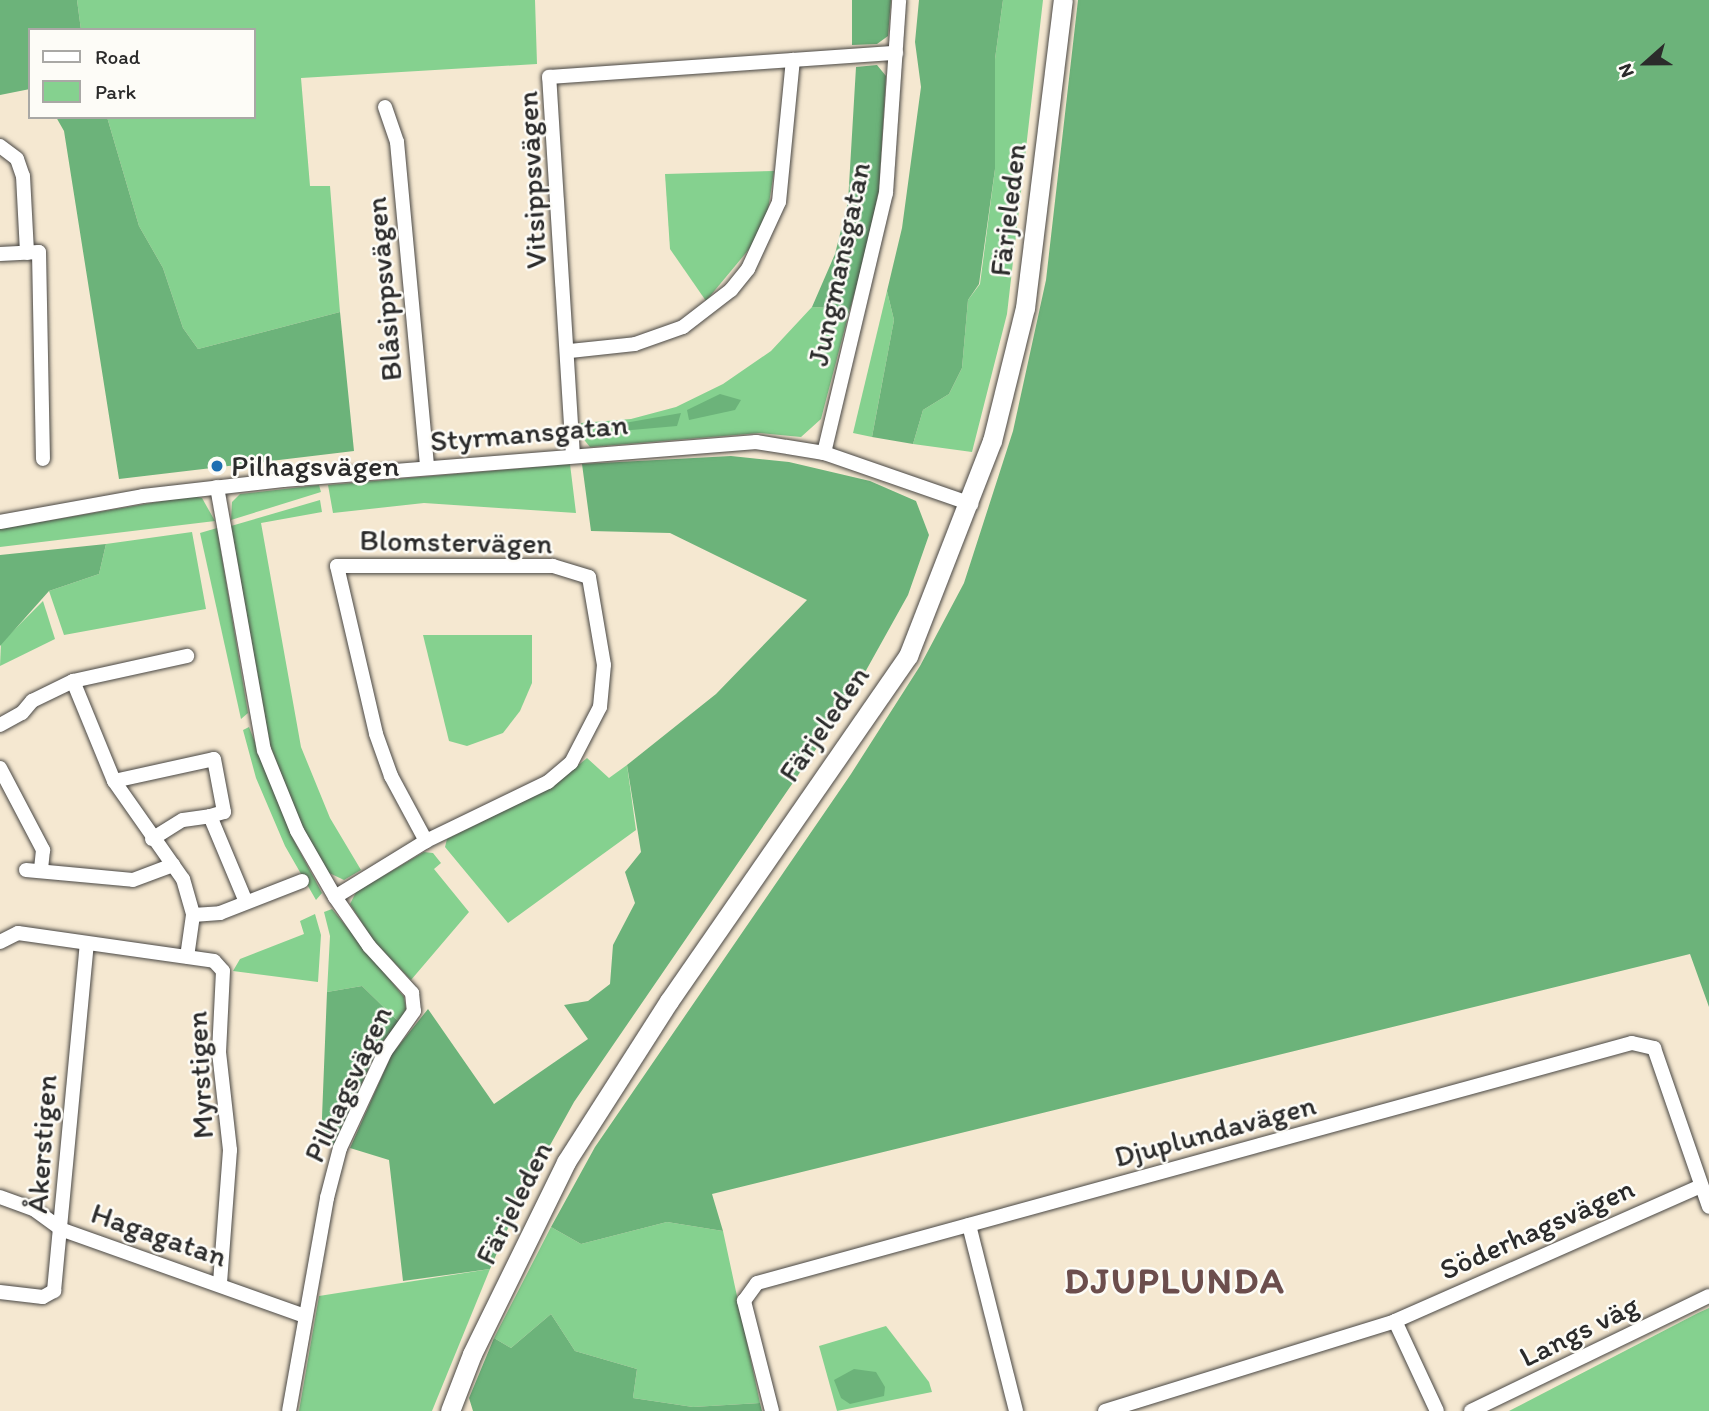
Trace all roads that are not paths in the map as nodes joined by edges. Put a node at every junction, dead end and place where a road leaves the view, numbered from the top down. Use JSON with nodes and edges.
{"nodes":[{"id":1,"x":900,"y":0,"type":"edge"},
{"id":2,"x":1063,"y":0,"type":"edge"},
{"id":3,"x":895,"y":53,"type":"junction"},
{"id":4,"x":793,"y":60,"type":"junction"},
{"id":5,"x":385,"y":107,"type":"dead end"},
{"id":6,"x":0,"y":146,"type":"edge"},
{"id":7,"x":27,"y":253,"type":"junction"},
{"id":8,"x":0,"y":254,"type":"edge"},
{"id":9,"x":570,"y":351,"type":"junction"},
{"id":10,"x":824,"y":453,"type":"junction"},
{"id":11,"x":573,"y":456,"type":"junction"},
{"id":12,"x":43,"y":458,"type":"dead end"},
{"id":13,"x":427,"y":468,"type":"junction"},
{"id":14,"x":217,"y":487,"type":"junction"},
{"id":15,"x":971,"y":504,"type":"junction"},
{"id":16,"x":0,"y":522,"type":"edge"},
{"id":17,"x":187,"y":656,"type":"dead end"},
{"id":18,"x":74,"y":681,"type":"junction"},
{"id":19,"x":0,"y":725,"type":"edge"},
{"id":20,"x":0,"y":768,"type":"edge"},
{"id":21,"x":114,"y":781,"type":"junction"},
{"id":22,"x":210,"y":816,"type":"junction"},
{"id":23,"x":152,"y":839,"type":"junction"},
{"id":24,"x":426,"y":841,"type":"junction"},
{"id":25,"x":173,"y":865,"type":"junction"},
{"id":26,"x":302,"y":881,"type":"dead end"},
{"id":27,"x":335,"y":897,"type":"junction"},
{"id":28,"x":246,"y":902,"type":"junction"},
{"id":29,"x":193,"y":915,"type":"junction"},
{"id":30,"x":0,"y":942,"type":"edge"},
{"id":31,"x":87,"y":945,"type":"junction"},
{"id":32,"x":187,"y":957,"type":"junction"},
{"id":33,"x":1701,"y":1186,"type":"junction"},
{"id":34,"x":0,"y":1197,"type":"edge"},
{"id":35,"x":1709,"y":1207,"type":"edge"},
{"id":36,"x":969,"y":1226,"type":"junction"},
{"id":37,"x":63,"y":1230,"type":"junction"},
{"id":38,"x":220,"y":1282,"type":"junction"},
{"id":39,"x":0,"y":1292,"type":"edge"},
{"id":40,"x":1709,"y":1296,"type":"edge"},
{"id":41,"x":305,"y":1316,"type":"junction"},
{"id":42,"x":1395,"y":1321,"type":"junction"},
{"id":43,"x":289,"y":1411,"type":"edge"},
{"id":44,"x":450,"y":1411,"type":"edge"},
{"id":45,"x":772,"y":1411,"type":"edge"},
{"id":46,"x":1016,"y":1411,"type":"edge"},
{"id":47,"x":1105,"y":1411,"type":"edge"},
{"id":48,"x":1437,"y":1411,"type":"edge"},
{"id":49,"x":1471,"y":1411,"type":"edge"}],
"edges":[{"from":1,"to":3,"type":"street","name":"Jungmansgatan"},
{"from":2,"to":15,"type":"main road","name":"Färjeleden"},
{"from":3,"to":4,"type":"street","name":"Vitsippsvägen"},
{"from":3,"to":10,"type":"street","name":"Jungmansgatan"},
{"from":4,"to":9,"type":"street"},
{"from":4,"to":9,"type":"street","name":"Vitsippsvägen"},
{"from":5,"to":13,"type":"street","name":"Blåsippsvägen"},
{"from":6,"to":7,"type":"street"},
{"from":7,"to":8,"type":"street"},
{"from":7,"to":12,"type":"street"},
{"from":9,"to":11,"type":"street","name":"Vitsippsvägen"},
{"from":10,"to":11,"type":"street","name":"Styrmansgatan"},
{"from":10,"to":15,"type":"street","name":"Styrmansgatan"},
{"from":11,"to":13,"type":"street","name":"Styrmansgatan"},
{"from":13,"to":14,"type":"street","name":"Styrmansgatan"},
{"from":14,"to":16,"type":"street","name":"Styrmansgatan"},
{"from":14,"to":27,"type":"street","name":"Pilhagsvägen"},
{"from":15,"to":44,"type":"main road","name":"Färjeleden"},
{"from":17,"to":18,"type":"street"},
{"from":18,"to":19,"type":"street"},
{"from":18,"to":21,"type":"street"},
{"from":20,"to":25,"type":"street"},
{"from":21,"to":22,"type":"street"},
{"from":21,"to":23,"type":"street"},
{"from":22,"to":23,"type":"street"},
{"from":22,"to":28,"type":"street"},
{"from":23,"to":25,"type":"street"},
{"from":24,"to":24,"type":"street","name":"Blomstervägen"},
{"from":24,"to":27,"type":"street","name":"Blomstervägen"},
{"from":25,"to":29,"type":"street"},
{"from":26,"to":28,"type":"street"},
{"from":27,"to":41,"type":"street","name":"Pilhagsvägen"},
{"from":28,"to":29,"type":"street"},
{"from":29,"to":32,"type":"street"},
{"from":30,"to":31,"type":"street","name":"Myrstigen"},
{"from":31,"to":32,"type":"street","name":"Myrstigen"},
{"from":31,"to":37,"type":"street","name":"Åkerstigen"},
{"from":32,"to":38,"type":"street","name":"Myrstigen"},
{"from":33,"to":35,"type":"street","name":"Djuplundavägen"},
{"from":33,"to":36,"type":"street","name":"Djuplundavägen"},
{"from":33,"to":42,"type":"street","name":"Söderhagsvägen"},
{"from":34,"to":37,"type":"street","name":"Hagagatan"},
{"from":36,"to":45,"type":"street","name":"Djuplundavägen"},
{"from":36,"to":46,"type":"street"},
{"from":37,"to":38,"type":"street","name":"Hagagatan"},
{"from":37,"to":39,"type":"street","name":"Åkerstigen"},
{"from":38,"to":41,"type":"street","name":"Hagagatan"},
{"from":40,"to":49,"type":"street","name":"Langs väg"},
{"from":41,"to":43,"type":"street","name":"Pilhagsvägen"},
{"from":42,"to":47,"type":"street","name":"Söderhagsvägen"},
{"from":42,"to":48,"type":"street"}]}
